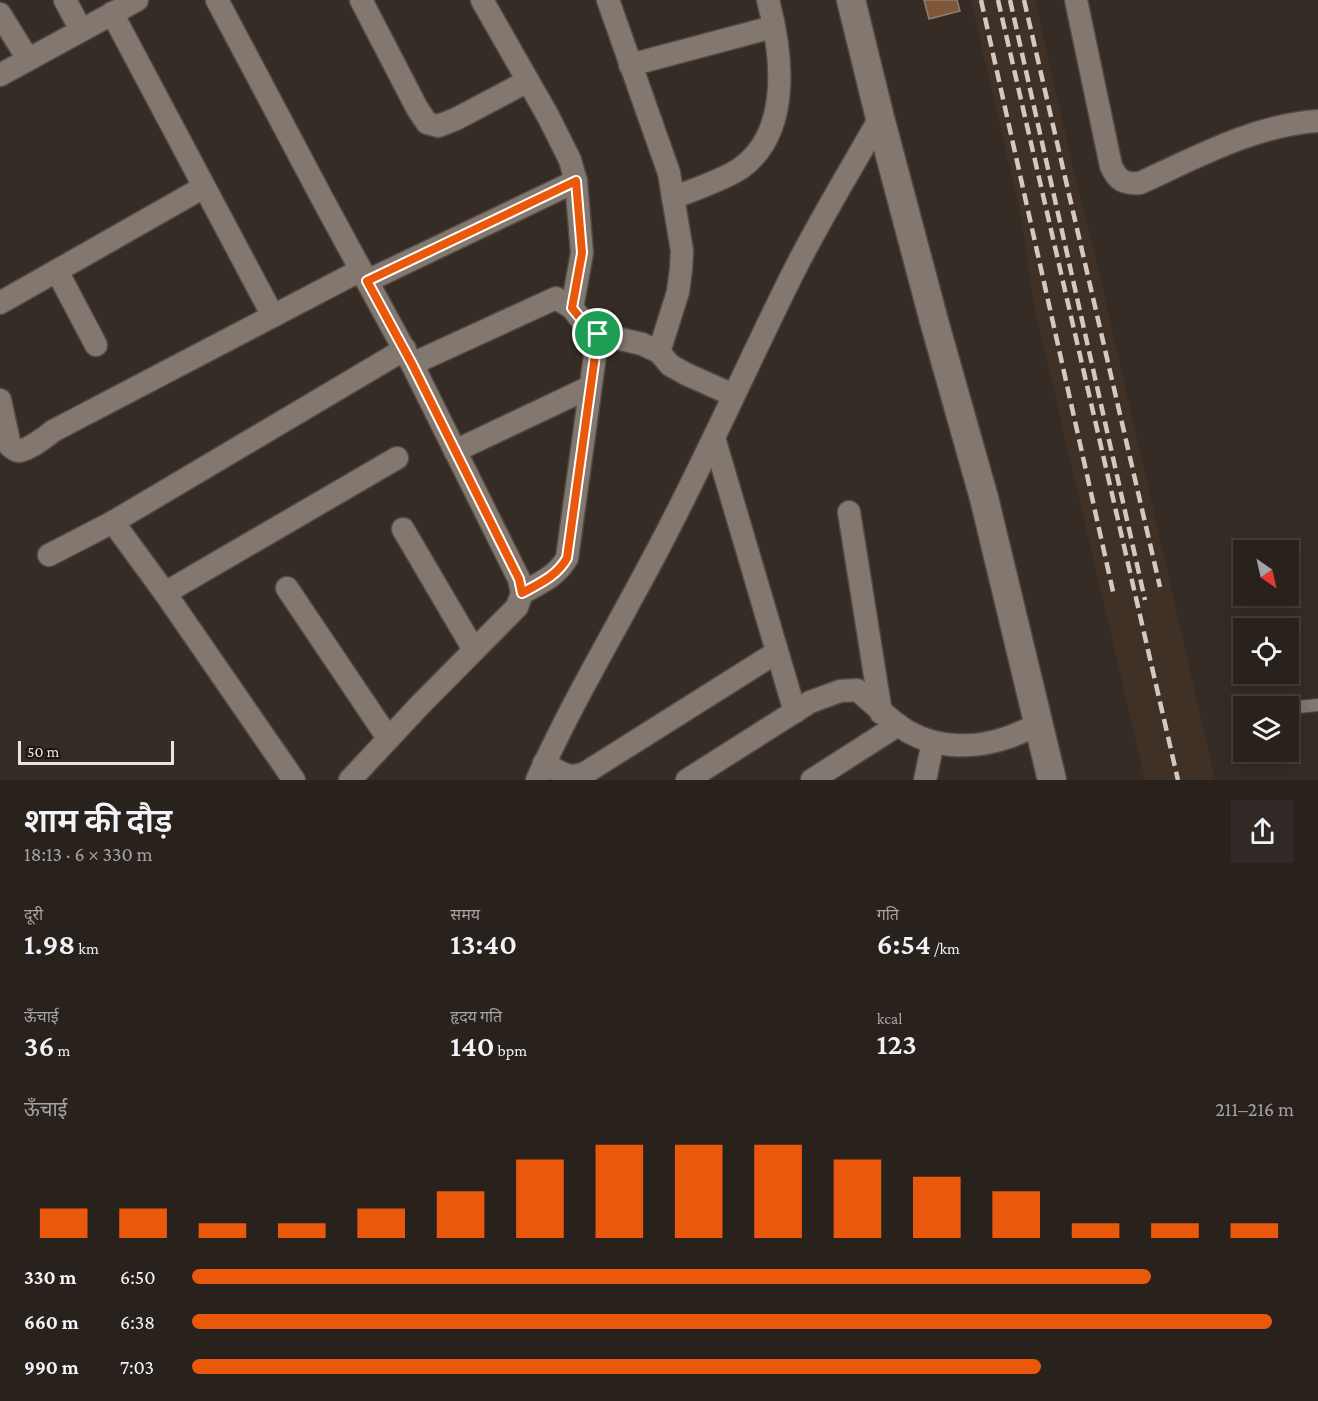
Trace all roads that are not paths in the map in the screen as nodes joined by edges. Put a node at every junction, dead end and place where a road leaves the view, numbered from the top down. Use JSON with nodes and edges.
{"nodes":[{"id":1,"x":65,"y":0,"type":"edge"},
{"id":2,"x":136,"y":0,"type":"edge"},
{"id":3,"x":217,"y":0,"type":"edge"},
{"id":4,"x":360,"y":0,"type":"edge"},
{"id":5,"x":482,"y":0,"type":"edge"},
{"id":6,"x":608,"y":0,"type":"edge"},
{"id":7,"x":768,"y":0,"type":"edge"},
{"id":8,"x":851,"y":0,"type":"edge"},
{"id":9,"x":1076,"y":0,"type":"edge"},
{"id":10,"x":111,"y":13,"type":"junction"},
{"id":11,"x":0,"y":14,"type":"edge"},
{"id":12,"x":773,"y":27,"type":"junction"},
{"id":13,"x":81,"y":30,"type":"junction"},
{"id":14,"x":28,"y":59,"type":"junction"},
{"id":15,"x":630,"y":65,"type":"junction"},
{"id":16,"x":0,"y":75,"type":"edge"},
{"id":17,"x":528,"y":81,"type":"junction"},
{"id":18,"x":880,"y":118,"type":"junction"},
{"id":19,"x":1318,"y":121,"type":"edge"},
{"id":20,"x":576,"y":181,"type":"junction"},
{"id":21,"x":204,"y":187,"type":"junction"},
{"id":22,"x":673,"y":198,"type":"junction"},
{"id":23,"x":57,"y":271,"type":"junction"},
{"id":24,"x":364,"y":276,"type":"junction"},
{"id":25,"x":0,"y":303,"type":"edge"},
{"id":26,"x":572,"y":308,"type":"junction"},
{"id":27,"x":273,"y":316,"type":"junction"},
{"id":28,"x":598,"y":334,"type":"junction"},
{"id":29,"x":96,"y":345,"type":"dead end"},
{"id":30,"x":659,"y":352,"type":"junction"},
{"id":31,"x":409,"y":357,"type":"junction"},
{"id":32,"x":590,"y":387,"type":"junction"},
{"id":33,"x":734,"y":395,"type":"junction"},
{"id":34,"x":0,"y":400,"type":"edge"},
{"id":35,"x":714,"y":438,"type":"junction"},
{"id":36,"x":455,"y":451,"type":"junction"},
{"id":37,"x":397,"y":458,"type":"dead end"},
{"id":38,"x":849,"y":512,"type":"dead end"},
{"id":39,"x":113,"y":522,"type":"junction"},
{"id":40,"x":403,"y":529,"type":"dead end"},
{"id":41,"x":49,"y":555,"type":"dead end"},
{"id":42,"x":287,"y":588,"type":"dead end"},
{"id":43,"x":165,"y":593,"type":"junction"},
{"id":44,"x":522,"y":593,"type":"junction"},
{"id":45,"x":474,"y":650,"type":"junction"},
{"id":46,"x":777,"y":652,"type":"junction"},
{"id":47,"x":1318,"y":705,"type":"edge"},
{"id":48,"x":1299,"y":707,"type":"edge"},
{"id":49,"x":795,"y":712,"type":"junction"},
{"id":50,"x":890,"y":719,"type":"junction"},
{"id":51,"x":1039,"y":724,"type":"junction"},
{"id":52,"x":388,"y":738,"type":"junction"},
{"id":53,"x":933,"y":742,"type":"junction"},
{"id":54,"x":540,"y":772,"type":"edge"},
{"id":55,"x":294,"y":780,"type":"edge"},
{"id":56,"x":350,"y":780,"type":"edge"},
{"id":57,"x":687,"y":780,"type":"edge"},
{"id":58,"x":812,"y":780,"type":"edge"},
{"id":59,"x":925,"y":780,"type":"edge"},
{"id":60,"x":1052,"y":780,"type":"edge"}],
"edges":[{"from":1,"to":13,"type":"street"},
{"from":2,"to":10,"type":"street"},
{"from":3,"to":24,"type":"street"},
{"from":4,"to":17,"type":"street"},
{"from":5,"to":17,"type":"street"},
{"from":6,"to":15,"type":"street"},
{"from":7,"to":12,"type":"street"},
{"from":8,"to":18,"type":"street"},
{"from":9,"to":19,"type":"street"},
{"from":10,"to":13,"type":"street"},
{"from":10,"to":21,"type":"street"},
{"from":11,"to":14,"type":"street"},
{"from":12,"to":15,"type":"street"},
{"from":12,"to":22,"type":"street"},
{"from":13,"to":14,"type":"street"},
{"from":14,"to":16,"type":"street"},
{"from":15,"to":22,"type":"street"},
{"from":17,"to":20,"type":"street"},
{"from":18,"to":33,"type":"street"},
{"from":18,"to":51,"type":"street"},
{"from":20,"to":24,"type":"street"},
{"from":20,"to":26,"type":"street"},
{"from":21,"to":23,"type":"street"},
{"from":21,"to":27,"type":"street"},
{"from":22,"to":30,"type":"street"},
{"from":23,"to":25,"type":"street"},
{"from":23,"to":29,"type":"street"},
{"from":24,"to":27,"type":"street"},
{"from":24,"to":31,"type":"street"},
{"from":26,"to":28,"type":"street"},
{"from":26,"to":31,"type":"street"},
{"from":27,"to":34,"type":"street"},
{"from":28,"to":30,"type":"street"},
{"from":28,"to":32,"type":"street"},
{"from":30,"to":33,"type":"street"},
{"from":31,"to":36,"type":"street"},
{"from":31,"to":39,"type":"street"},
{"from":32,"to":36,"type":"street"},
{"from":32,"to":44,"type":"street"},
{"from":33,"to":35,"type":"street"},
{"from":35,"to":46,"type":"street"},
{"from":35,"to":54,"type":"street"},
{"from":36,"to":44,"type":"street"},
{"from":37,"to":43,"type":"street"},
{"from":38,"to":50,"type":"street"},
{"from":39,"to":41,"type":"street"},
{"from":39,"to":43,"type":"street"},
{"from":40,"to":45,"type":"street"},
{"from":42,"to":52,"type":"street"},
{"from":43,"to":55,"type":"street"},
{"from":44,"to":45,"type":"street"},
{"from":45,"to":52,"type":"street"},
{"from":46,"to":49,"type":"street"},
{"from":46,"to":54,"type":"street"},
{"from":47,"to":48,"type":"lane"},
{"from":49,"to":50,"type":"street"},
{"from":49,"to":57,"type":"street"},
{"from":50,"to":53,"type":"street"},
{"from":50,"to":58,"type":"street"},
{"from":51,"to":53,"type":"street"},
{"from":51,"to":60,"type":"street"},
{"from":52,"to":56,"type":"street"},
{"from":53,"to":59,"type":"street"}]}
